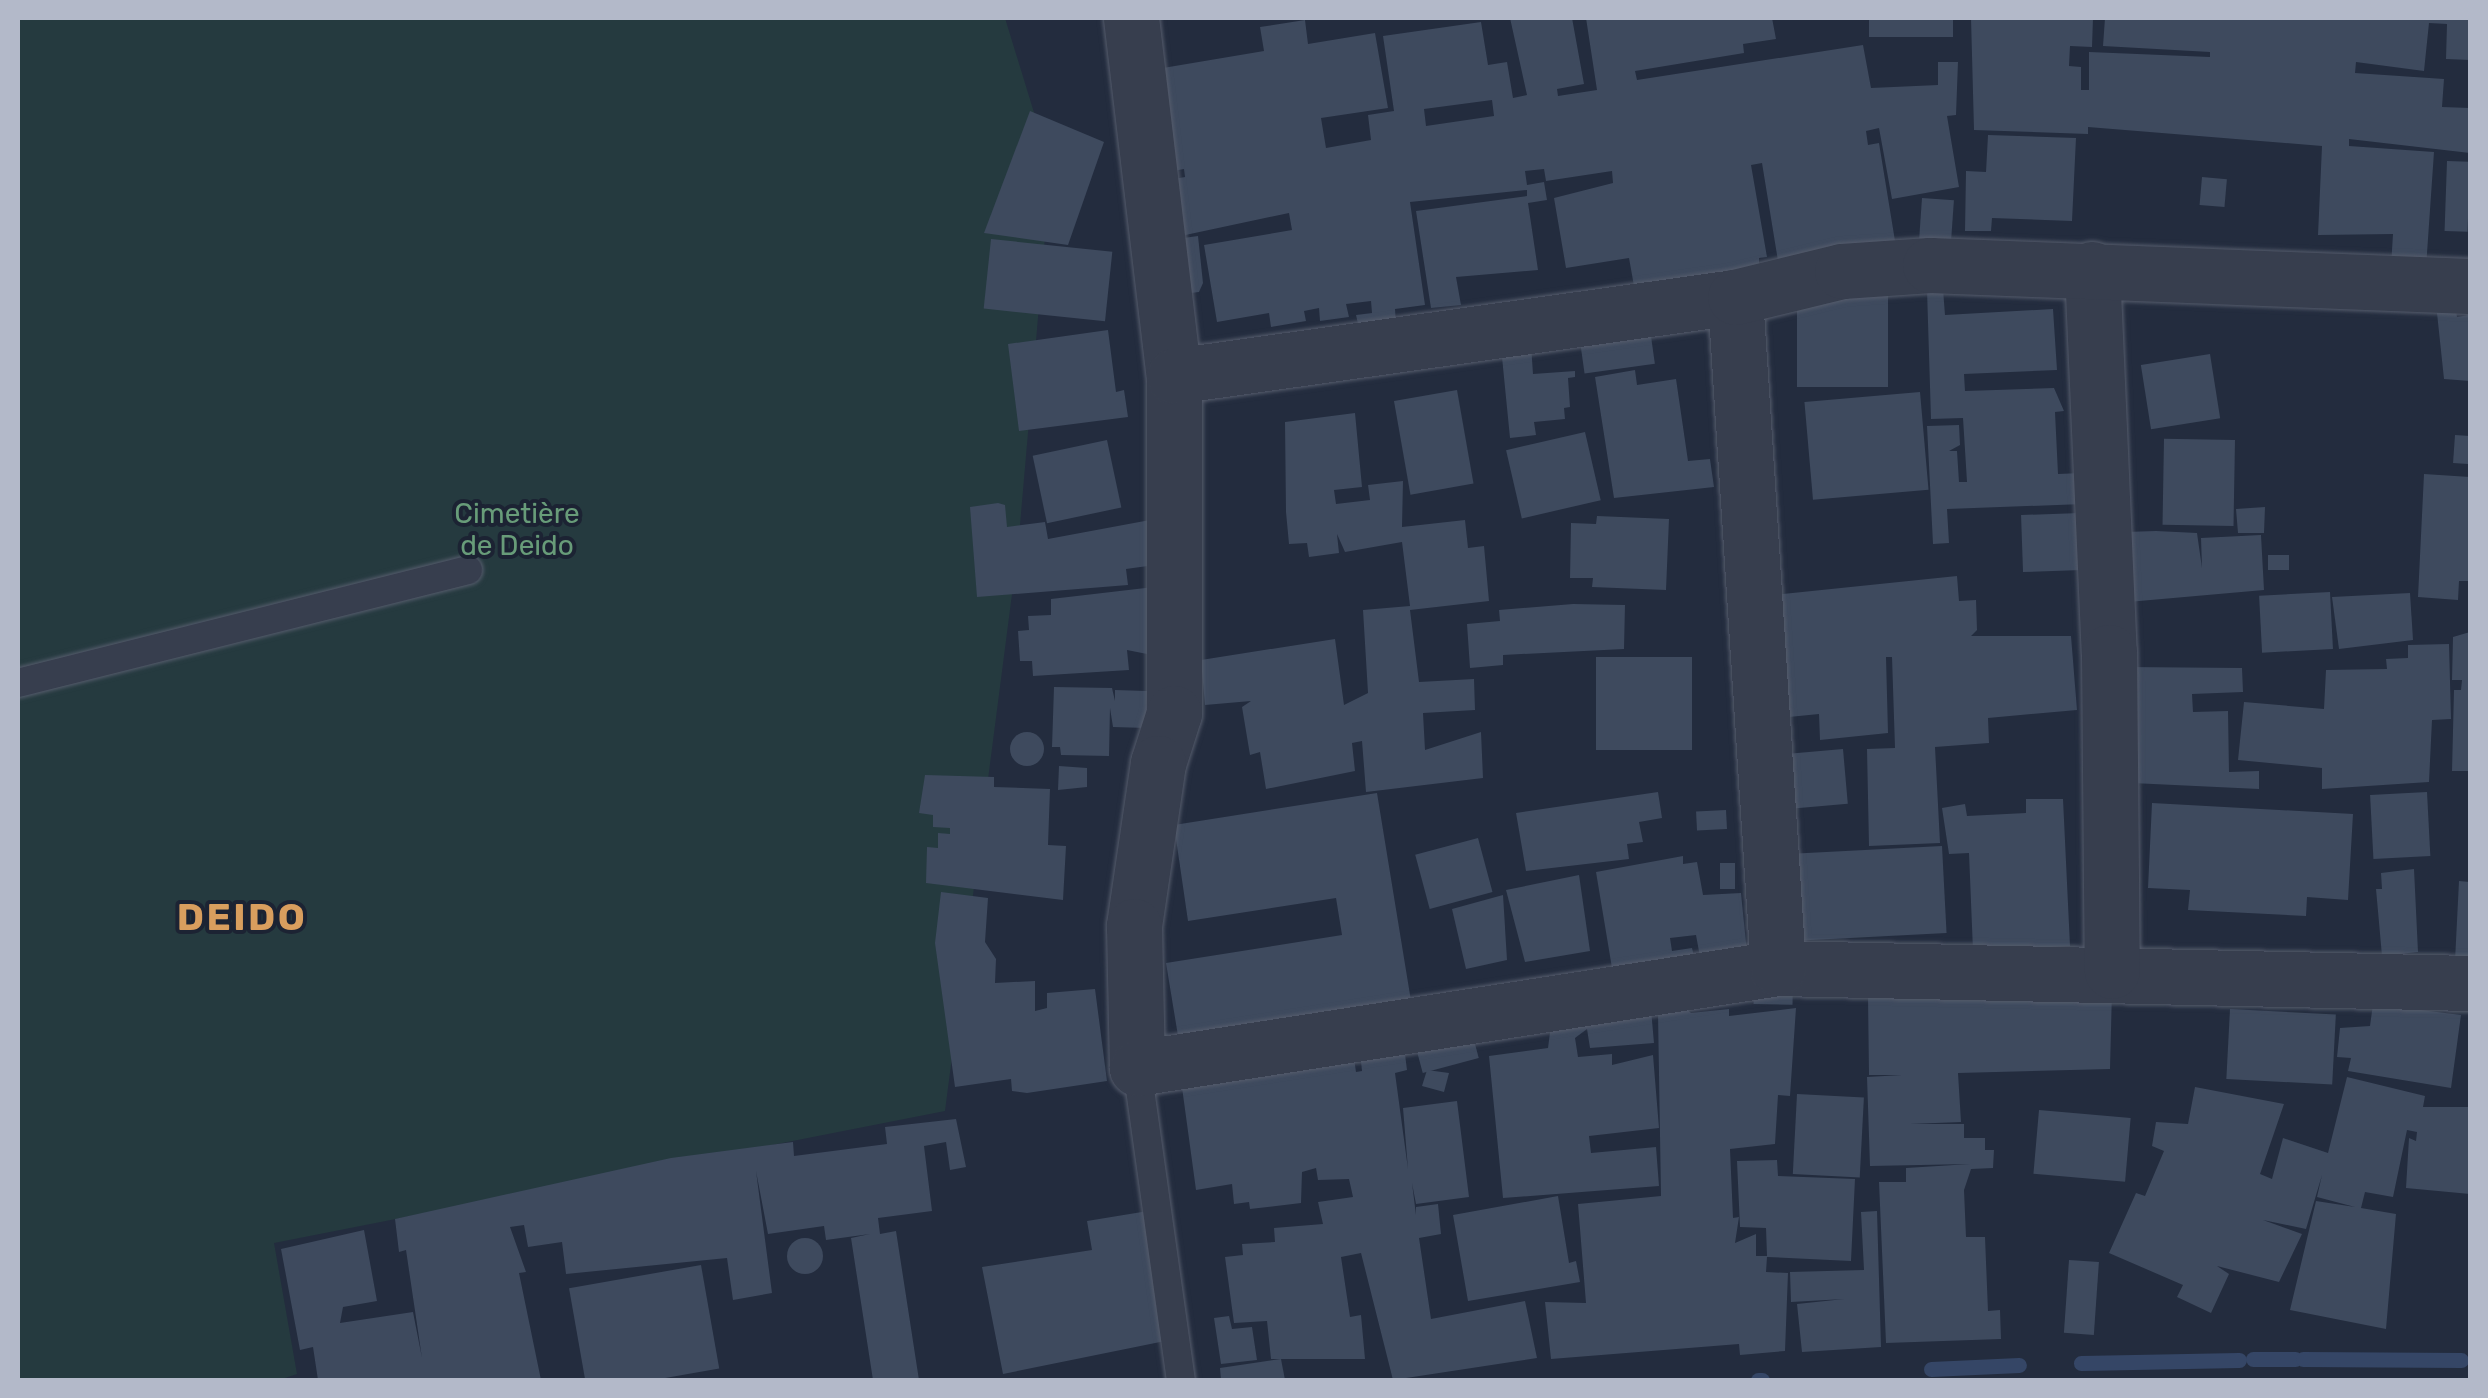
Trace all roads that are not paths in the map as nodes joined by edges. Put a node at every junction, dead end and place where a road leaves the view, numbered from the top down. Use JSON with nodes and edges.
{"nodes":[{"id":1,"x":1146,"y":20,"type":"edge"},
{"id":2,"x":2092,"y":269,"type":"junction"},
{"id":3,"x":2470,"y":286,"type":"edge"},
{"id":4,"x":1735,"y":296,"type":"junction"},
{"id":5,"x":1174,"y":376,"type":"junction"},
{"id":6,"x":468,"y":570,"type":"dead end"},
{"id":7,"x":18,"y":683,"type":"edge"},
{"id":8,"x":1778,"y":968,"type":"junction"},
{"id":9,"x":2112,"y":972,"type":"junction"},
{"id":10,"x":2470,"y":983,"type":"edge"},
{"id":11,"x":1138,"y":1068,"type":"junction"},
{"id":12,"x":1181,"y":1380,"type":"edge"}],
"edges":[{"from":1,"to":5,"type":"street"},
{"from":2,"to":3,"type":"street"},
{"from":2,"to":4,"type":"street"},
{"from":2,"to":9,"type":"street"},
{"from":4,"to":5,"type":"street"},
{"from":4,"to":8,"type":"street"},
{"from":5,"to":11,"type":"street"},
{"from":6,"to":7,"type":"lane"},
{"from":8,"to":9,"type":"street"},
{"from":8,"to":11,"type":"street"},
{"from":9,"to":10,"type":"street"},
{"from":11,"to":12,"type":"lane"}]}
